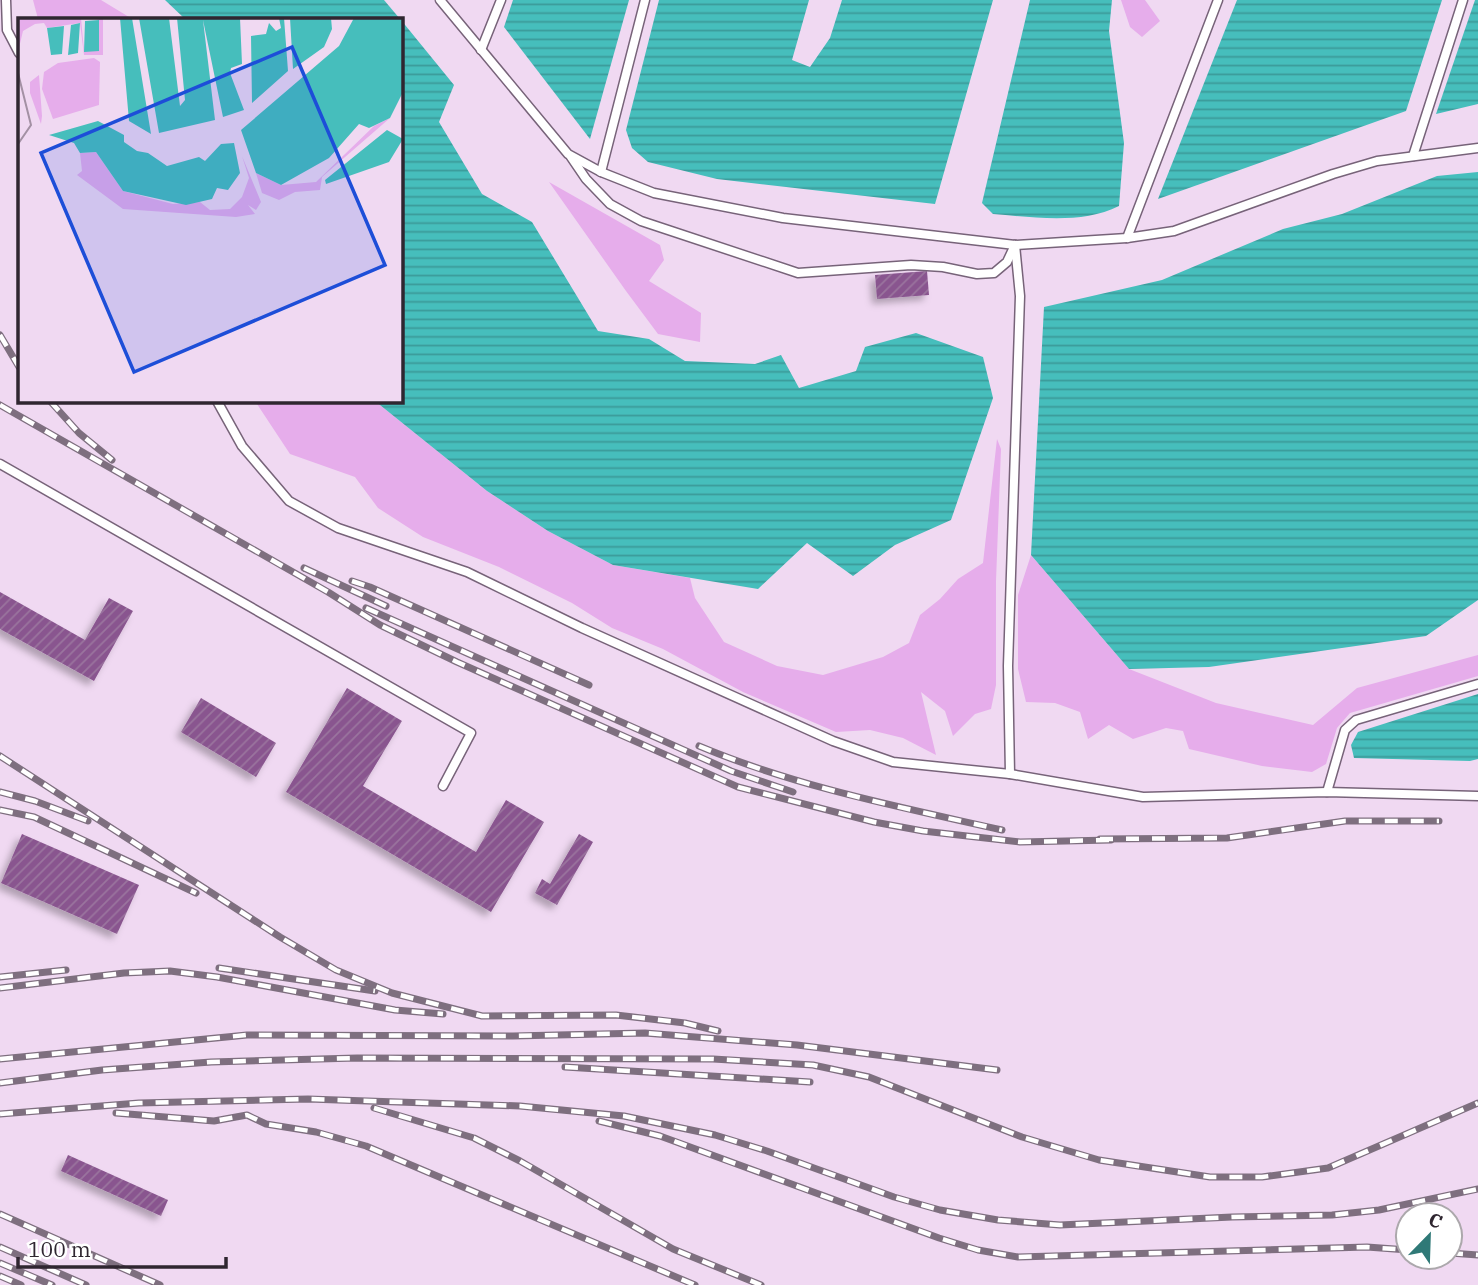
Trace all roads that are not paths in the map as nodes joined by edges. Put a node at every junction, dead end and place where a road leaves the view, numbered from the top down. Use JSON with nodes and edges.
{"nodes":[{"id":1,"x":6,"y":0,"type":"edge"},
{"id":2,"x":440,"y":0,"type":"edge"},
{"id":3,"x":501,"y":0,"type":"edge"},
{"id":4,"x":645,"y":0,"type":"edge"},
{"id":5,"x":1218,"y":0,"type":"edge"},
{"id":6,"x":1462,"y":0,"type":"edge"},
{"id":7,"x":481,"y":50,"type":"junction"},
{"id":8,"x":18,"y":51,"type":"edge"},
{"id":9,"x":1478,"y":148,"type":"edge"},
{"id":10,"x":568,"y":154,"type":"junction"},
{"id":11,"x":1413,"y":156,"type":"junction"},
{"id":12,"x":601,"y":172,"type":"junction"},
{"id":13,"x":1127,"y":238,"type":"junction"},
{"id":14,"x":1015,"y":245,"type":"junction"},
{"id":15,"x":218,"y":402,"type":"edge"},
{"id":16,"x":0,"y":464,"type":"edge"},
{"id":17,"x":1478,"y":684,"type":"edge"},
{"id":18,"x":1010,"y":774,"type":"junction"},
{"id":19,"x":443,"y":786,"type":"dead end"},
{"id":20,"x":1326,"y":792,"type":"junction"},
{"id":21,"x":1478,"y":796,"type":"edge"}],
"edges":[{"from":1,"to":8,"type":"lane"},
{"from":2,"to":7,"type":"lane"},
{"from":3,"to":7,"type":"lane"},
{"from":4,"to":12,"type":"lane"},
{"from":5,"to":13,"type":"lane"},
{"from":6,"to":11,"type":"lane"},
{"from":7,"to":10,"type":"lane"},
{"from":9,"to":11,"type":"lane"},
{"from":10,"to":12,"type":"lane"},
{"from":10,"to":14,"type":"lane"},
{"from":11,"to":13,"type":"lane"},
{"from":12,"to":14,"type":"lane"},
{"from":13,"to":14,"type":"lane"},
{"from":14,"to":18,"type":"lane"},
{"from":15,"to":18,"type":"lane"},
{"from":16,"to":19,"type":"lane"},
{"from":17,"to":20,"type":"lane"},
{"from":18,"to":20,"type":"lane"},
{"from":20,"to":21,"type":"lane"}]}
